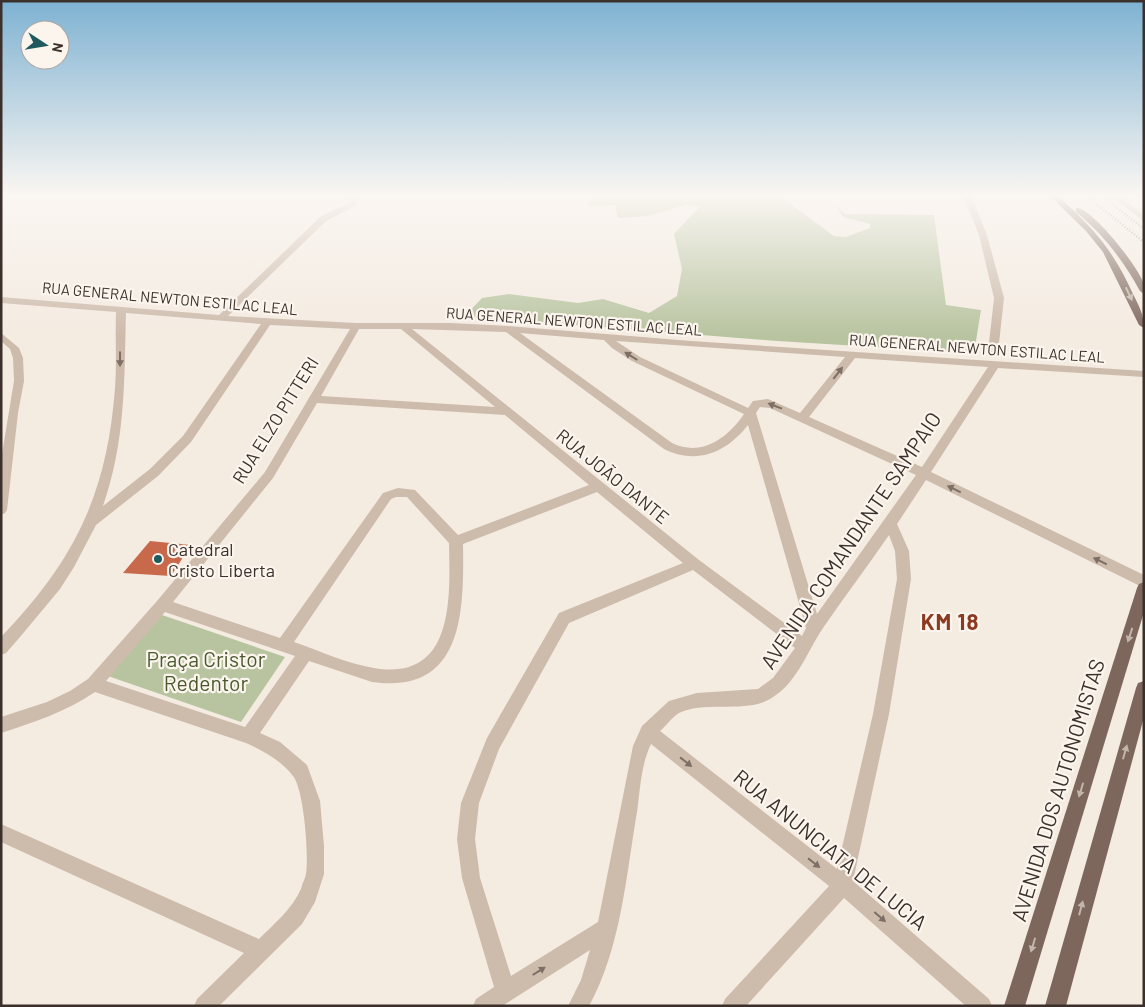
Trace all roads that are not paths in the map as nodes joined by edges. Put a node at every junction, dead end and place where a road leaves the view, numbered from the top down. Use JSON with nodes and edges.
{"nodes":[{"id":1,"x":299,"y":242,"type":"edge"},
{"id":2,"x":985,"y":242,"type":"edge"},
{"id":3,"x":1100,"y":242,"type":"edge"},
{"id":4,"x":1113,"y":242,"type":"edge"},
{"id":5,"x":1144,"y":291,"type":"edge"},
{"id":6,"x":1,"y":300,"type":"edge"},
{"id":7,"x":120,"y":310,"type":"junction"},
{"id":8,"x":220,"y":319,"type":"junction"},
{"id":9,"x":267,"y":322,"type":"junction"},
{"id":10,"x":1144,"y":325,"type":"edge"},
{"id":11,"x":356,"y":326,"type":"junction"},
{"id":12,"x":404,"y":327,"type":"junction"},
{"id":13,"x":507,"y":329,"type":"junction"},
{"id":14,"x":1,"y":336,"type":"edge"},
{"id":15,"x":607,"y":337,"type":"junction"},
{"id":16,"x":852,"y":355,"type":"junction"},
{"id":17,"x":994,"y":358,"type":"junction"},
{"id":18,"x":1144,"y":374,"type":"edge"},
{"id":19,"x":314,"y":399,"type":"junction"},
{"id":20,"x":508,"y":412,"type":"junction"},
{"id":21,"x":750,"y":413,"type":"junction"},
{"id":22,"x":802,"y":418,"type":"junction"},
{"id":23,"x":923,"y":473,"type":"junction"},
{"id":24,"x":597,"y":487,"type":"junction"},
{"id":25,"x":1,"y":510,"type":"edge"},
{"id":26,"x":92,"y":521,"type":"junction"},
{"id":27,"x":890,"y":523,"type":"junction"},
{"id":28,"x":456,"y":541,"type":"junction"},
{"id":29,"x":694,"y":564,"type":"junction"},
{"id":30,"x":1144,"y":582,"type":"edge"},
{"id":31,"x":1144,"y":588,"type":"edge"},
{"id":32,"x":162,"y":605,"type":"junction"},
{"id":33,"x":814,"y":629,"type":"junction"},
{"id":34,"x":284,"y":645,"type":"junction"},
{"id":35,"x":805,"y":646,"type":"junction"},
{"id":36,"x":1,"y":648,"type":"edge"},
{"id":37,"x":306,"y":653,"type":"junction"},
{"id":38,"x":94,"y":684,"type":"junction"},
{"id":39,"x":1144,"y":688,"type":"edge"},
{"id":40,"x":1,"y":725,"type":"edge"},
{"id":41,"x":648,"y":732,"type":"junction"},
{"id":42,"x":248,"y":736,"type":"junction"},
{"id":43,"x":1,"y":833,"type":"edge"},
{"id":44,"x":843,"y":885,"type":"junction"},
{"id":45,"x":607,"y":928,"type":"junction"},
{"id":46,"x":261,"y":950,"type":"junction"},
{"id":47,"x":506,"y":992,"type":"junction"},
{"id":48,"x":204,"y":1006,"type":"edge"},
{"id":49,"x":483,"y":1006,"type":"edge"},
{"id":50,"x":578,"y":1006,"type":"edge"},
{"id":51,"x":732,"y":1006,"type":"edge"},
{"id":52,"x":982,"y":1006,"type":"edge"},
{"id":53,"x":1014,"y":1006,"type":"edge"},
{"id":54,"x":1055,"y":1006,"type":"edge"}],
"edges":[{"from":1,"to":8,"type":"street"},
{"from":2,"to":17,"type":"street"},
{"from":3,"to":10,"type":"main road","one_way":true},
{"from":4,"to":5,"type":"main road"},
{"from":6,"to":7,"type":"street","name":"RUA GENERAL NEWTON ESTILAC LEAL"},
{"from":7,"to":8,"type":"street","name":"RUA GENERAL NEWTON ESTILAC LEAL"},
{"from":7,"to":26,"type":"street","one_way":true},
{"from":8,"to":9,"type":"street","name":"RUA GENERAL NEWTON ESTILAC LEAL"},
{"from":9,"to":11,"type":"street","name":"RUA GENERAL NEWTON ESTILAC LEAL"},
{"from":9,"to":26,"type":"street"},
{"from":11,"to":12,"type":"street","name":"RUA GENERAL NEWTON ESTILAC LEAL"},
{"from":11,"to":19,"type":"street","name":"RUA ELZO PITTERI"},
{"from":12,"to":13,"type":"street","name":"RUA GENERAL NEWTON ESTILAC LEAL"},
{"from":12,"to":20,"type":"street","name":"RUA JOÃO DANTE"},
{"from":13,"to":15,"type":"street","name":"RUA GENERAL NEWTON ESTILAC LEAL"},
{"from":13,"to":21,"type":"street"},
{"from":14,"to":25,"type":"street"},
{"from":15,"to":16,"type":"street","name":"RUA GENERAL NEWTON ESTILAC LEAL"},
{"from":21,"to":15,"type":"street","one_way":true},
{"from":16,"to":17,"type":"street","name":"RUA GENERAL NEWTON ESTILAC LEAL"},
{"from":22,"to":16,"type":"street","one_way":true},
{"from":17,"to":18,"type":"street","name":"RUA GENERAL NEWTON ESTILAC LEAL"},
{"from":17,"to":23,"type":"street","name":"AVENIDA COMANDANTE SAMPAIO"},
{"from":19,"to":20,"type":"street"},
{"from":19,"to":32,"type":"street","name":"RUA ELZO PITTERI"},
{"from":20,"to":24,"type":"street","name":"RUA JOÃO DANTE"},
{"from":22,"to":21,"type":"street","one_way":true},
{"from":21,"to":33,"type":"street"},
{"from":22,"to":23,"type":"street"},
{"from":23,"to":27,"type":"street","name":"AVENIDA COMANDANTE SAMPAIO"},
{"from":30,"to":23,"type":"street","one_way":true},
{"from":24,"to":28,"type":"street"},
{"from":24,"to":29,"type":"street","name":"RUA JOÃO DANTE"},
{"from":26,"to":36,"type":"street"},
{"from":27,"to":33,"type":"street","name":"AVENIDA COMANDANTE SAMPAIO"},
{"from":27,"to":44,"type":"street"},
{"from":28,"to":34,"type":"street"},
{"from":28,"to":37,"type":"street"},
{"from":29,"to":35,"type":"street","name":"RUA JOÃO DANTE"},
{"from":29,"to":47,"type":"street"},
{"from":31,"to":53,"type":"main road","name":"AVENIDA DOS AUTONOMISTAS","one_way":true},
{"from":32,"to":34,"type":"street"},
{"from":32,"to":38,"type":"street","name":"RUA ELZO PITTERI"},
{"from":33,"to":35,"type":"street","name":"AVENIDA COMANDANTE SAMPAIO"},
{"from":34,"to":37,"type":"street"},
{"from":35,"to":41,"type":"street","name":"AVENIDA COMANDANTE SAMPAIO"},
{"from":37,"to":42,"type":"street"},
{"from":38,"to":40,"type":"street","name":"RUA ELZO PITTERI"},
{"from":38,"to":42,"type":"street"},
{"from":54,"to":39,"type":"main road","one_way":true},
{"from":41,"to":44,"type":"street","name":"RUA ANUNCIATA DE LUCIA","one_way":true},
{"from":41,"to":45,"type":"street","name":"AVENIDA COMANDANTE SAMPAIO"},
{"from":42,"to":46,"type":"street"},
{"from":43,"to":46,"type":"street"},
{"from":44,"to":51,"type":"street"},
{"from":44,"to":52,"type":"street","name":"RUA ANUNCIATA DE LUCIA","one_way":true},
{"from":47,"to":45,"type":"street","one_way":true},
{"from":45,"to":50,"type":"street","name":"AVENIDA COMANDANTE SAMPAIO"},
{"from":46,"to":48,"type":"street"},
{"from":47,"to":49,"type":"street"}]}
